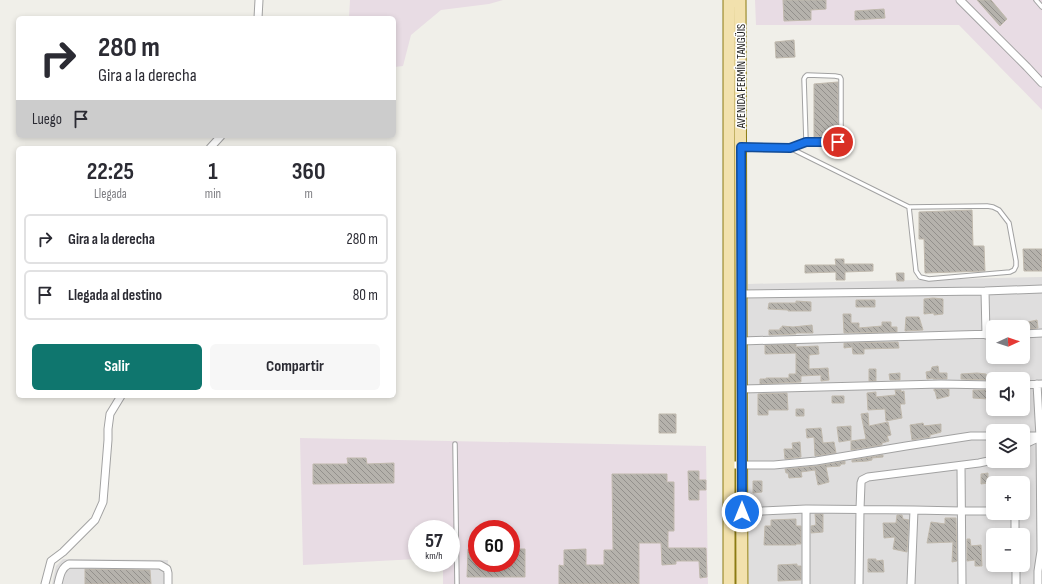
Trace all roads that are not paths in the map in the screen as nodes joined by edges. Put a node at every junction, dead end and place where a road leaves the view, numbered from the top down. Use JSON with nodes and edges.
{"nodes":[{"id":1,"x":259,"y":0,"type":"edge"},
{"id":2,"x":729,"y":0,"type":"edge"},
{"id":3,"x":740,"y":0,"type":"edge"},
{"id":4,"x":960,"y":0,"type":"edge"},
{"id":5,"x":1036,"y":0,"type":"edge"},
{"id":6,"x":1042,"y":7,"type":"edge"},
{"id":7,"x":258,"y":16,"type":"edge"},
{"id":8,"x":1042,"y":83,"type":"edge"},
{"id":9,"x":219,"y":138,"type":"edge"},
{"id":10,"x":806,"y":142,"type":"junction"},
{"id":11,"x":212,"y":146,"type":"edge"},
{"id":12,"x":741,"y":147,"type":"junction"},
{"id":13,"x":790,"y":148,"type":"junction"},
{"id":14,"x":909,"y":207,"type":"junction"},
{"id":15,"x":1042,"y":289,"type":"edge"},
{"id":16,"x":985,"y":291,"type":"junction"},
{"id":17,"x":741,"y":294,"type":"junction"},
{"id":18,"x":988,"y":320,"type":"edge"},
{"id":19,"x":1042,"y":333,"type":"edge"},
{"id":20,"x":986,"y":334,"type":"edge"},
{"id":21,"x":1030,"y":334,"type":"edge"},
{"id":22,"x":741,"y":341,"type":"junction"},
{"id":23,"x":1040,"y":384,"type":"edge"},
{"id":24,"x":986,"y":385,"type":"edge"},
{"id":25,"x":741,"y":389,"type":"junction"},
{"id":26,"x":120,"y":398,"type":"edge"},
{"id":27,"x":986,"y":436,"type":"edge"},
{"id":28,"x":1030,"y":436,"type":"edge"},
{"id":29,"x":1041,"y":436,"type":"edge"},
{"id":30,"x":1030,"y":442,"type":"edge"},
{"id":31,"x":455,"y":444,"type":"dead end"},
{"id":32,"x":986,"y":462,"type":"edge"},
{"id":33,"x":729,"y":465,"type":"junction"},
{"id":34,"x":742,"y":465,"type":"junction"},
{"id":35,"x":961,"y":466,"type":"junction"},
{"id":36,"x":806,"y":509,"type":"junction"},
{"id":37,"x":860,"y":509,"type":"junction"},
{"id":38,"x":914,"y":510,"type":"junction"},
{"id":39,"x":961,"y":511,"type":"junction"},
{"id":40,"x":986,"y":511,"type":"edge"},
{"id":41,"x":742,"y":512,"type":"junction"},
{"id":42,"x":1041,"y":551,"type":"edge"},
{"id":43,"x":1016,"y":572,"type":"edge"},
{"id":44,"x":45,"y":584,"type":"edge"},
{"id":45,"x":58,"y":584,"type":"edge"},
{"id":46,"x":168,"y":584,"type":"edge"},
{"id":47,"x":457,"y":584,"type":"edge"},
{"id":48,"x":729,"y":584,"type":"edge"},
{"id":49,"x":742,"y":584,"type":"edge"},
{"id":50,"x":806,"y":584,"type":"edge"},
{"id":51,"x":859,"y":584,"type":"edge"},
{"id":52,"x":911,"y":584,"type":"edge"},
{"id":53,"x":962,"y":584,"type":"edge"},
{"id":54,"x":1016,"y":584,"type":"edge"},
{"id":55,"x":1038,"y":584,"type":"edge"}],
"edges":[{"from":1,"to":7,"type":"street"},
{"from":2,"to":33,"type":"main road","name":"AVENIDA FERMÍN TANGÜIS"},
{"from":3,"to":12,"type":"main road","name":"AVENIDA FERMÍN TANGÜIS"},
{"from":4,"to":8,"type":"street"},
{"from":5,"to":6,"type":"lane"},
{"from":9,"to":11,"type":"street"},
{"from":10,"to":10,"type":"lane"},
{"from":10,"to":13,"type":"lane"},
{"from":12,"to":13,"type":"lane"},
{"from":12,"to":17,"type":"main road","name":"AVENIDA FERMÍN TANGÜIS"},
{"from":13,"to":14,"type":"lane"},
{"from":14,"to":14,"type":"lane"},
{"from":15,"to":16,"type":"street"},
{"from":16,"to":17,"type":"street"},
{"from":16,"to":18,"type":"street"},
{"from":17,"to":22,"type":"main road","name":"AVENIDA FERMÍN TANGÜIS"},
{"from":19,"to":21,"type":"street"},
{"from":20,"to":22,"type":"street"},
{"from":22,"to":25,"type":"main road","name":"AVENIDA FERMÍN TANGÜIS"},
{"from":23,"to":29,"type":"street"},
{"from":24,"to":25,"type":"street"},
{"from":25,"to":34,"type":"main road","name":"AVENIDA FERMÍN TANGÜIS"},
{"from":26,"to":44,"type":"street"},
{"from":27,"to":34,"type":"street"},
{"from":28,"to":29,"type":"street"},
{"from":29,"to":30,"type":"street"},
{"from":29,"to":42,"type":"street"},
{"from":31,"to":47,"type":"lane"},
{"from":32,"to":35,"type":"street"},
{"from":33,"to":34,"type":"street"},
{"from":33,"to":48,"type":"main road","name":"AVENIDA FERMÍN TANGÜIS"},
{"from":34,"to":41,"type":"main road","name":"AVENIDA FERMÍN TANGÜIS"},
{"from":35,"to":37,"type":"street"},
{"from":35,"to":39,"type":"street"},
{"from":36,"to":37,"type":"street"},
{"from":36,"to":41,"type":"street"},
{"from":36,"to":50,"type":"street"},
{"from":37,"to":38,"type":"street"},
{"from":37,"to":51,"type":"street"},
{"from":38,"to":39,"type":"street"},
{"from":38,"to":52,"type":"street"},
{"from":39,"to":40,"type":"street"},
{"from":39,"to":53,"type":"street"},
{"from":41,"to":49,"type":"main road","name":"AVENIDA FERMÍN TANGÜIS"},
{"from":42,"to":55,"type":"street"},
{"from":43,"to":54,"type":"street"},
{"from":45,"to":46,"type":"street"}]}
